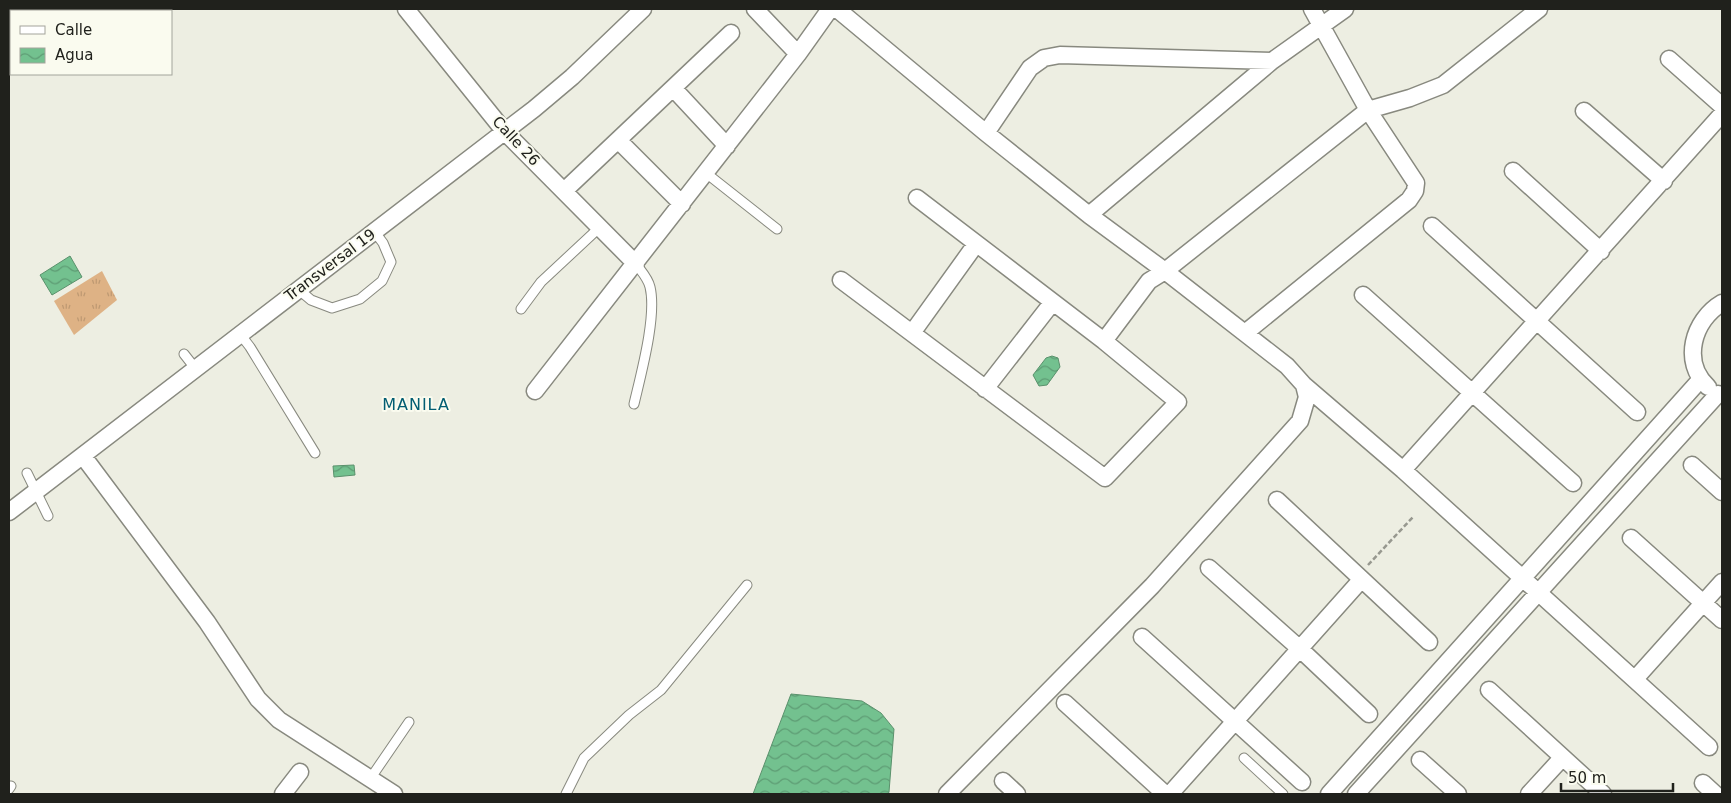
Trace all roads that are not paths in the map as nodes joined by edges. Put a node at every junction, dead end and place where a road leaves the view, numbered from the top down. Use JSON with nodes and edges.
{"nodes":[{"id":1,"x":406,"y":9,"type":"edge"},
{"id":2,"x":642,"y":9,"type":"edge"},
{"id":3,"x":755,"y":9,"type":"edge"},
{"id":4,"x":830,"y":9,"type":"edge"},
{"id":5,"x":837,"y":9,"type":"edge"},
{"id":6,"x":1312,"y":9,"type":"edge"},
{"id":7,"x":1345,"y":9,"type":"edge"},
{"id":8,"x":1539,"y":9,"type":"edge"},
{"id":9,"x":1322,"y":25,"type":"junction"},
{"id":10,"x":731,"y":33,"type":"dead end"},
{"id":11,"x":798,"y":54,"type":"junction"},
{"id":12,"x":1669,"y":59,"type":"dead end"},
{"id":13,"x":1272,"y":61,"type":"junction"},
{"id":14,"x":673,"y":88,"type":"junction"},
{"id":15,"x":1722,"y":106,"type":"edge"},
{"id":16,"x":1368,"y":110,"type":"junction"},
{"id":17,"x":1584,"y":111,"type":"dead end"},
{"id":18,"x":1722,"y":114,"type":"edge"},
{"id":19,"x":504,"y":132,"type":"junction"},
{"id":20,"x":986,"y":133,"type":"junction"},
{"id":21,"x":618,"y":140,"type":"junction"},
{"id":22,"x":727,"y":146,"type":"junction"},
{"id":23,"x":1513,"y":171,"type":"dead end"},
{"id":24,"x":706,"y":173,"type":"junction"},
{"id":25,"x":1664,"y":181,"type":"junction"},
{"id":26,"x":564,"y":191,"type":"junction"},
{"id":27,"x":917,"y":198,"type":"dead end"},
{"id":28,"x":682,"y":204,"type":"junction"},
{"id":29,"x":1089,"y":215,"type":"junction"},
{"id":30,"x":1432,"y":226,"type":"dead end"},
{"id":31,"x":600,"y":227,"type":"junction"},
{"id":32,"x":777,"y":229,"type":"dead end"},
{"id":33,"x":374,"y":231,"type":"junction"},
{"id":34,"x":976,"y":244,"type":"junction"},
{"id":35,"x":1601,"y":251,"type":"junction"},
{"id":36,"x":636,"y":264,"type":"junction"},
{"id":37,"x":1165,"y":271,"type":"junction"},
{"id":38,"x":841,"y":280,"type":"dead end"},
{"id":39,"x":298,"y":289,"type":"junction"},
{"id":40,"x":1363,"y":295,"type":"dead end"},
{"id":41,"x":1052,"y":303,"type":"junction"},
{"id":42,"x":1722,"y":303,"type":"edge"},
{"id":43,"x":521,"y":309,"type":"dead end"},
{"id":44,"x":1537,"y":321,"type":"junction"},
{"id":45,"x":912,"y":333,"type":"junction"},
{"id":46,"x":1245,"y":333,"type":"junction"},
{"id":47,"x":240,"y":334,"type":"junction"},
{"id":48,"x":1104,"y":341,"type":"junction"},
{"id":49,"x":184,"y":354,"type":"dead end"},
{"id":50,"x":195,"y":368,"type":"junction"},
{"id":51,"x":1700,"y":380,"type":"junction"},
{"id":52,"x":1304,"y":385,"type":"junction"},
{"id":53,"x":985,"y":389,"type":"junction"},
{"id":54,"x":536,"y":391,"type":"dead end"},
{"id":55,"x":1472,"y":393,"type":"junction"},
{"id":56,"x":1720,"y":395,"type":"edge"},
{"id":57,"x":634,"y":404,"type":"dead end"},
{"id":58,"x":1637,"y":412,"type":"dead end"},
{"id":59,"x":315,"y":453,"type":"dead end"},
{"id":60,"x":82,"y":456,"type":"junction"},
{"id":61,"x":1692,"y":465,"type":"dead end"},
{"id":62,"x":1403,"y":470,"type":"junction"},
{"id":63,"x":28,"y":473,"type":"dead end"},
{"id":64,"x":1573,"y":483,"type":"dead end"},
{"id":65,"x":36,"y":492,"type":"junction"},
{"id":66,"x":1722,"y":492,"type":"edge"},
{"id":67,"x":1276,"y":500,"type":"dead end"},
{"id":68,"x":9,"y":512,"type":"edge"},
{"id":69,"x":48,"y":516,"type":"dead end"},
{"id":70,"x":1631,"y":538,"type":"dead end"},
{"id":71,"x":1209,"y":568,"type":"dead end"},
{"id":72,"x":1523,"y":578,"type":"junction"},
{"id":73,"x":1361,"y":580,"type":"junction"},
{"id":74,"x":1722,"y":582,"type":"edge"},
{"id":75,"x":747,"y":585,"type":"dead end"},
{"id":76,"x":1538,"y":592,"type":"junction"},
{"id":77,"x":1703,"y":602,"type":"junction"},
{"id":78,"x":1722,"y":620,"type":"edge"},
{"id":79,"x":1142,"y":637,"type":"dead end"},
{"id":80,"x":1429,"y":642,"type":"dead end"},
{"id":81,"x":1299,"y":648,"type":"junction"},
{"id":82,"x":1634,"y":679,"type":"junction"},
{"id":83,"x":1489,"y":690,"type":"dead end"},
{"id":84,"x":1065,"y":703,"type":"dead end"},
{"id":85,"x":1369,"y":714,"type":"dead end"},
{"id":86,"x":1235,"y":721,"type":"junction"},
{"id":87,"x":408,"y":722,"type":"dead end"},
{"id":88,"x":1709,"y":747,"type":"dead end"},
{"id":89,"x":1244,"y":758,"type":"dead end"},
{"id":90,"x":1562,"y":758,"type":"junction"},
{"id":91,"x":1420,"y":760,"type":"dead end"},
{"id":92,"x":300,"y":772,"type":"dead end"},
{"id":93,"x":370,"y":779,"type":"junction"},
{"id":94,"x":1003,"y":781,"type":"dead end"},
{"id":95,"x":1302,"y":782,"type":"dead end"},
{"id":96,"x":283,"y":794,"type":"edge"},
{"id":97,"x":394,"y":794,"type":"edge"},
{"id":98,"x":566,"y":794,"type":"edge"},
{"id":99,"x":947,"y":794,"type":"edge"},
{"id":100,"x":1017,"y":794,"type":"edge"},
{"id":101,"x":1164,"y":794,"type":"edge"},
{"id":102,"x":1170,"y":794,"type":"edge"},
{"id":103,"x":1283,"y":794,"type":"edge"},
{"id":104,"x":1329,"y":794,"type":"edge"},
{"id":105,"x":1356,"y":794,"type":"edge"},
{"id":106,"x":1458,"y":794,"type":"edge"},
{"id":107,"x":1529,"y":794,"type":"edge"},
{"id":108,"x":1603,"y":794,"type":"edge"}],
"edges":[{"from":1,"to":19,"type":"street","name":"Calle 26"},
{"from":2,"to":19,"type":"street","name":"Transversal 19"},
{"from":3,"to":11,"type":"street"},
{"from":4,"to":11,"type":"street"},
{"from":5,"to":20,"type":"street"},
{"from":6,"to":9,"type":"street"},
{"from":7,"to":9,"type":"street"},
{"from":8,"to":16,"type":"street"},
{"from":9,"to":13,"type":"street"},
{"from":9,"to":16,"type":"street"},
{"from":10,"to":14,"type":"street"},
{"from":11,"to":22,"type":"street"},
{"from":12,"to":15,"type":"street"},
{"from":13,"to":20,"type":"street"},
{"from":13,"to":29,"type":"street"},
{"from":14,"to":21,"type":"street"},
{"from":14,"to":22,"type":"street"},
{"from":16,"to":37,"type":"street"},
{"from":16,"to":46,"type":"street"},
{"from":17,"to":25,"type":"street"},
{"from":18,"to":25,"type":"street"},
{"from":19,"to":26,"type":"street","name":"Calle 26"},
{"from":19,"to":33,"type":"street","name":"Transversal 19"},
{"from":20,"to":29,"type":"street"},
{"from":21,"to":26,"type":"street"},
{"from":21,"to":28,"type":"street"},
{"from":22,"to":24,"type":"street"},
{"from":23,"to":35,"type":"street"},
{"from":24,"to":28,"type":"street"},
{"from":24,"to":32,"type":"lane"},
{"from":25,"to":35,"type":"street"},
{"from":26,"to":31,"type":"street","name":"Calle 26"},
{"from":27,"to":34,"type":"street"},
{"from":28,"to":36,"type":"street"},
{"from":29,"to":37,"type":"street"},
{"from":30,"to":44,"type":"street"},
{"from":31,"to":36,"type":"street","name":"Calle 26"},
{"from":31,"to":43,"type":"lane"},
{"from":33,"to":39,"type":"street","name":"Transversal 19"},
{"from":33,"to":39,"type":"lane"},
{"from":34,"to":41,"type":"street"},
{"from":34,"to":45,"type":"street"},
{"from":35,"to":44,"type":"street"},
{"from":36,"to":54,"type":"street"},
{"from":36,"to":57,"type":"lane"},
{"from":37,"to":46,"type":"street"},
{"from":37,"to":48,"type":"street"},
{"from":38,"to":45,"type":"street"},
{"from":39,"to":47,"type":"street","name":"Transversal 19"},
{"from":40,"to":55,"type":"street"},
{"from":41,"to":48,"type":"street"},
{"from":41,"to":53,"type":"street"},
{"from":42,"to":51,"type":"street"},
{"from":44,"to":55,"type":"street"},
{"from":44,"to":58,"type":"street"},
{"from":45,"to":53,"type":"street"},
{"from":46,"to":52,"type":"street"},
{"from":47,"to":50,"type":"street","name":"Transversal 19"},
{"from":47,"to":59,"type":"lane"},
{"from":48,"to":53,"type":"street"},
{"from":49,"to":50,"type":"lane"},
{"from":50,"to":60,"type":"street","name":"Transversal 19"},
{"from":51,"to":56,"type":"street"},
{"from":51,"to":72,"type":"street"},
{"from":52,"to":62,"type":"street"},
{"from":52,"to":99,"type":"street"},
{"from":55,"to":62,"type":"street"},
{"from":55,"to":64,"type":"street"},
{"from":56,"to":76,"type":"street"},
{"from":60,"to":65,"type":"street","name":"Transversal 19"},
{"from":60,"to":93,"type":"street"},
{"from":61,"to":66,"type":"street"},
{"from":62,"to":72,"type":"street"},
{"from":63,"to":65,"type":"lane"},
{"from":65,"to":68,"type":"street","name":"Transversal 19"},
{"from":65,"to":69,"type":"lane"},
{"from":67,"to":73,"type":"street"},
{"from":70,"to":77,"type":"street"},
{"from":71,"to":81,"type":"street"},
{"from":72,"to":76,"type":"street"},
{"from":72,"to":104,"type":"street"},
{"from":73,"to":80,"type":"street"},
{"from":73,"to":81,"type":"street"},
{"from":74,"to":77,"type":"street"},
{"from":75,"to":98,"type":"lane"},
{"from":76,"to":82,"type":"street"},
{"from":76,"to":105,"type":"street"},
{"from":77,"to":78,"type":"street"},
{"from":77,"to":82,"type":"street"},
{"from":79,"to":86,"type":"street"},
{"from":81,"to":85,"type":"street"},
{"from":81,"to":86,"type":"street"},
{"from":82,"to":88,"type":"street"},
{"from":83,"to":90,"type":"street"},
{"from":84,"to":101,"type":"street"},
{"from":86,"to":95,"type":"street"},
{"from":86,"to":102,"type":"street"},
{"from":87,"to":93,"type":"lane"},
{"from":89,"to":103,"type":"lane"},
{"from":90,"to":107,"type":"street"},
{"from":90,"to":108,"type":"street"},
{"from":91,"to":106,"type":"street"},
{"from":92,"to":96,"type":"street"},
{"from":93,"to":97,"type":"street"},
{"from":94,"to":100,"type":"street"}]}
